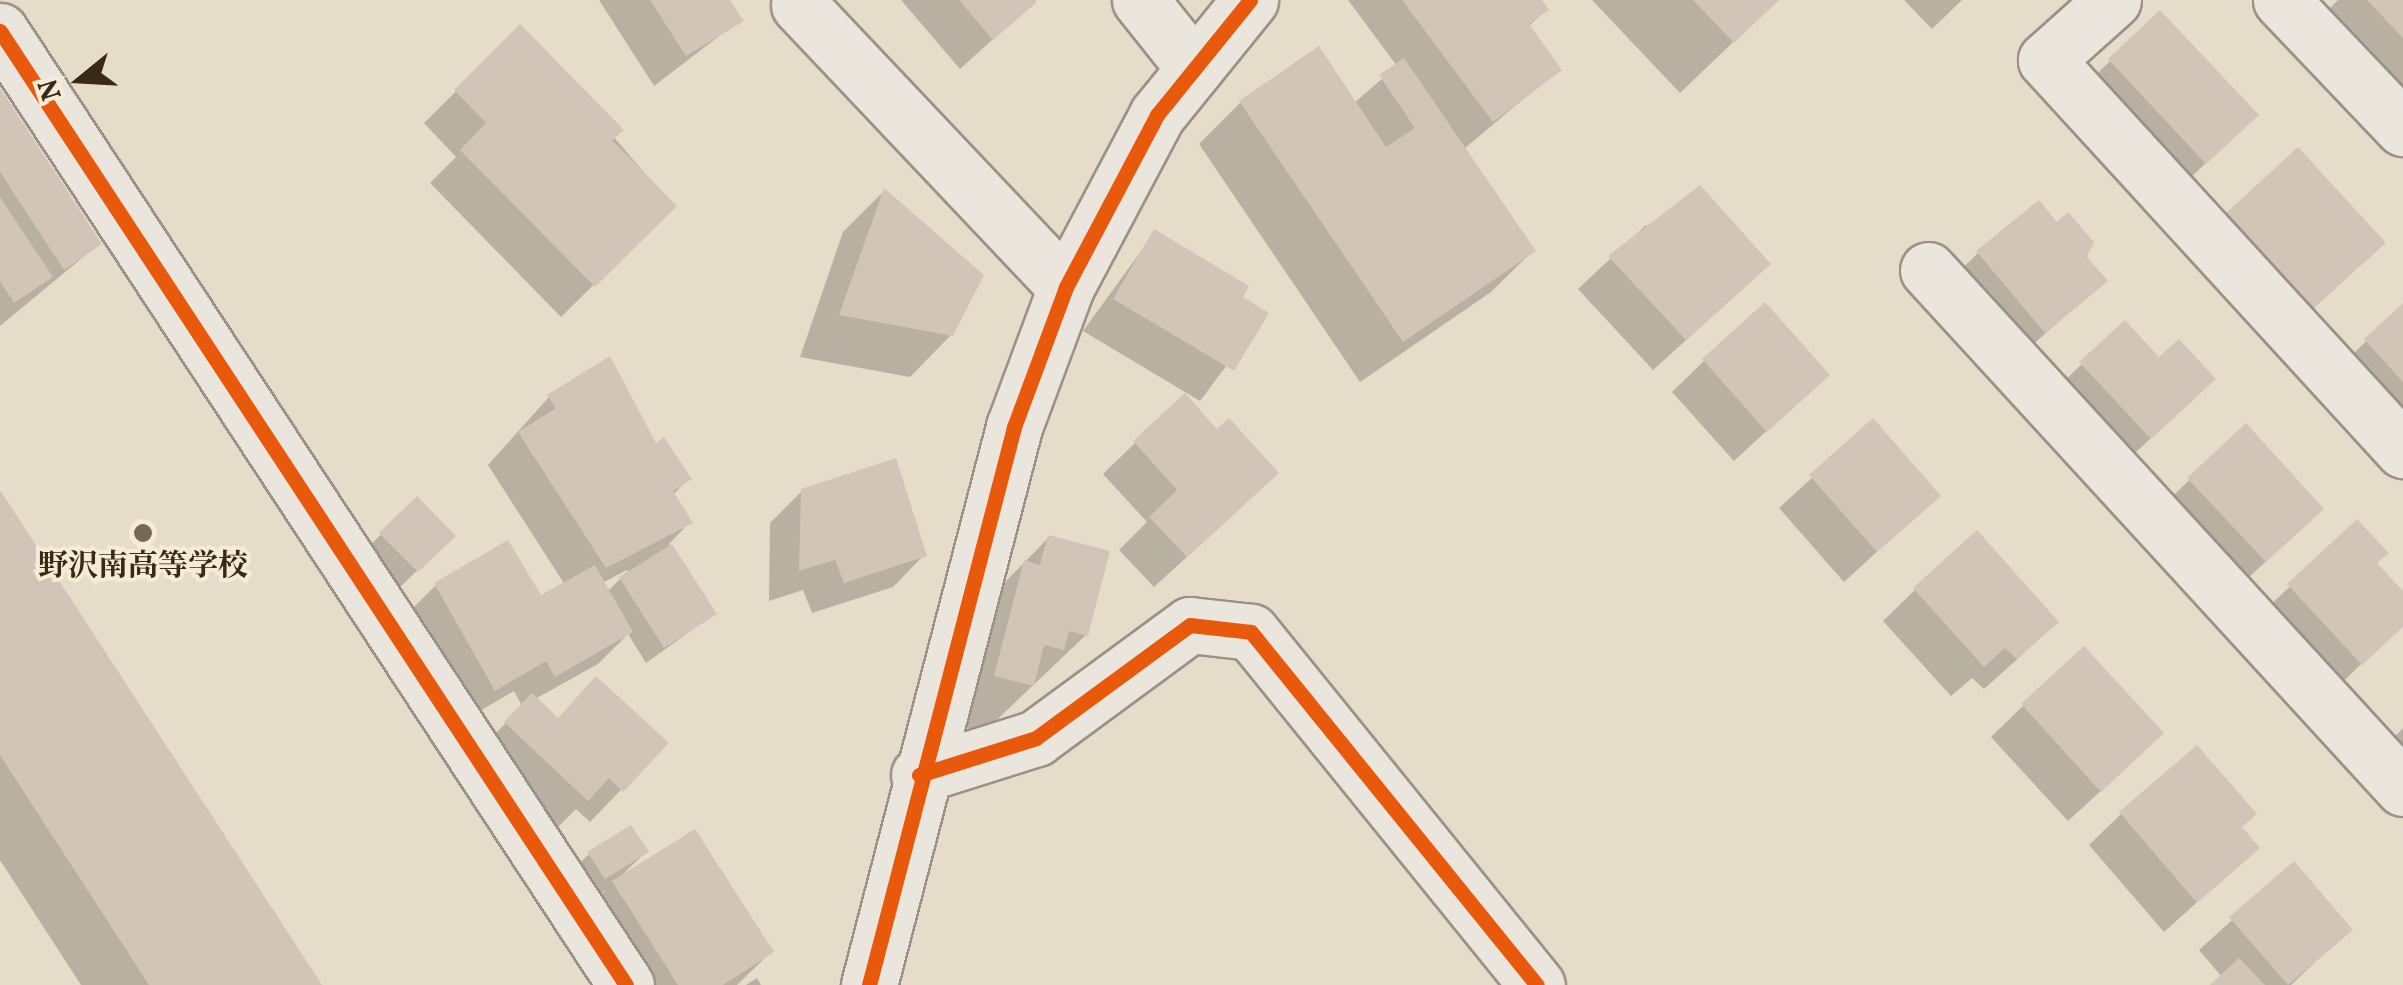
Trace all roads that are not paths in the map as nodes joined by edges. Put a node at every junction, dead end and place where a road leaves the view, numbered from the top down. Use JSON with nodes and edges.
{"nodes":[{"id":1,"x":1140,"y":0,"type":"edge"},
{"id":2,"x":1250,"y":0,"type":"edge"},
{"id":3,"x":2113,"y":0,"type":"edge"},
{"id":4,"x":2281,"y":0,"type":"edge"},
{"id":5,"x":799,"y":5,"type":"dead end"},
{"id":6,"x":0,"y":32,"type":"edge"},
{"id":7,"x":1194,"y":68,"type":"junction"},
{"id":8,"x":2403,"y":128,"type":"edge"},
{"id":9,"x":1928,"y":270,"type":"dead end"},
{"id":10,"x":1066,"y":287,"type":"junction"},
{"id":11,"x":2403,"y":450,"type":"edge"},
{"id":12,"x":918,"y":775,"type":"junction"},
{"id":13,"x":2403,"y":788,"type":"edge"},
{"id":14,"x":626,"y":985,"type":"edge"},
{"id":15,"x":869,"y":985,"type":"edge"},
{"id":16,"x":1536,"y":985,"type":"edge"}],
"edges":[{"from":1,"to":7,"type":"street"},
{"from":2,"to":7,"type":"street"},
{"from":3,"to":11,"type":"street"},
{"from":4,"to":8,"type":"street"},
{"from":5,"to":10,"type":"street"},
{"from":6,"to":14,"type":"street"},
{"from":7,"to":10,"type":"street"},
{"from":9,"to":13,"type":"street"},
{"from":10,"to":12,"type":"street"},
{"from":12,"to":15,"type":"street"},
{"from":12,"to":16,"type":"street"}]}
